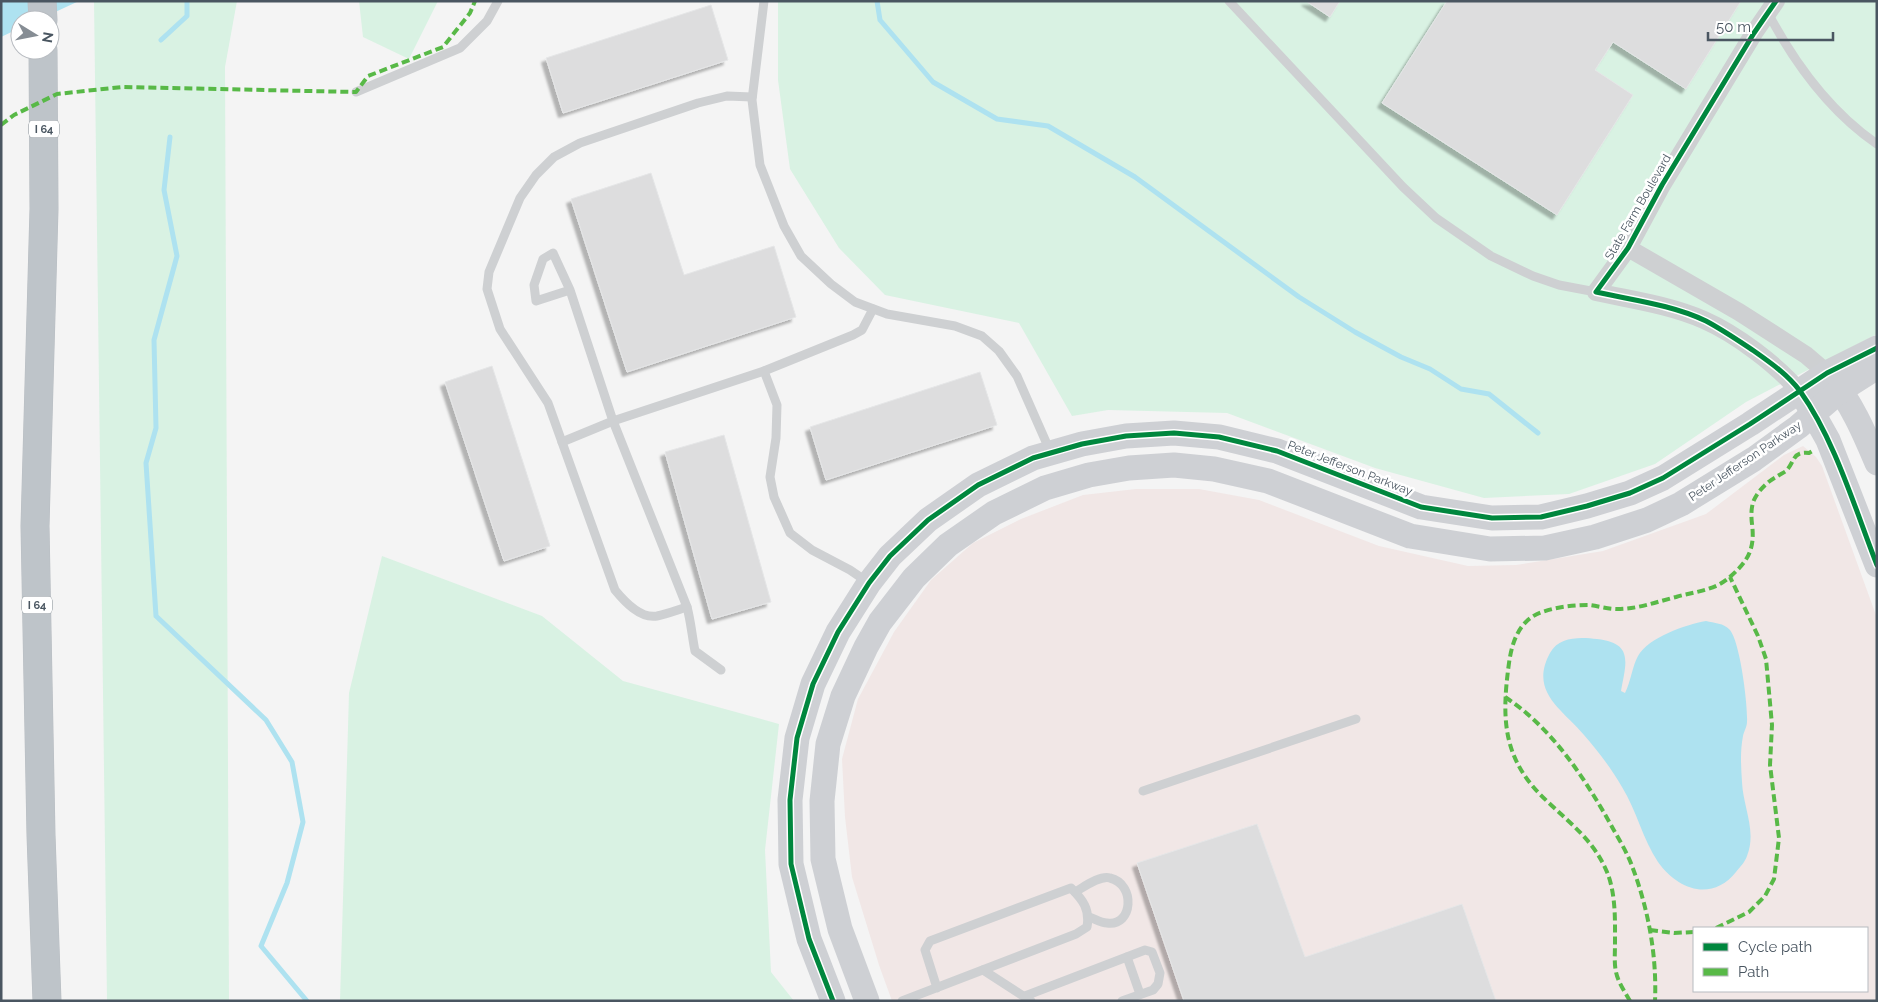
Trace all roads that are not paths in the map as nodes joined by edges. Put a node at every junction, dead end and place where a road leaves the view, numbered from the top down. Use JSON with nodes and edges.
{"nodes":[{"id":1,"x":498,"y":1,"type":"edge"},
{"id":2,"x":764,"y":1,"type":"edge"},
{"id":3,"x":1229,"y":1,"type":"edge"},
{"id":4,"x":1772,"y":7,"type":"edge"},
{"id":5,"x":43,"y":60,"type":"edge"},
{"id":6,"x":356,"y":92,"type":"dead end"},
{"id":7,"x":752,"y":97,"type":"junction"},
{"id":8,"x":1877,"y":144,"type":"edge"},
{"id":9,"x":1628,"y":248,"type":"junction"},
{"id":10,"x":570,"y":290,"type":"junction"},
{"id":11,"x":1596,"y":292,"type":"junction"},
{"id":12,"x":873,"y":309,"type":"junction"},
{"id":13,"x":1877,"y":348,"type":"edge"},
{"id":14,"x":1877,"y":367,"type":"edge"},
{"id":15,"x":764,"y":371,"type":"junction"},
{"id":16,"x":1834,"y":381,"type":"junction"},
{"id":17,"x":1799,"y":390,"type":"junction"},
{"id":18,"x":1814,"y":413,"type":"junction"},
{"id":19,"x":613,"y":421,"type":"junction"},
{"id":20,"x":562,"y":442,"type":"junction"},
{"id":21,"x":1051,"y":453,"type":"junction"},
{"id":22,"x":1877,"y":463,"type":"edge"},
{"id":23,"x":1877,"y":565,"type":"edge"},
{"id":24,"x":869,"y":583,"type":"junction"},
{"id":25,"x":687,"y":607,"type":"junction"},
{"id":26,"x":721,"y":670,"type":"dead end"},
{"id":27,"x":1356,"y":719,"type":"dead end"},
{"id":28,"x":1143,"y":791,"type":"dead end"},
{"id":29,"x":1075,"y":892,"type":"junction"},
{"id":30,"x":1089,"y":917,"type":"junction"},
{"id":31,"x":1127,"y":957,"type":"junction"},
{"id":32,"x":983,"y":970,"type":"junction"},
{"id":33,"x":937,"y":988,"type":"junction"},
{"id":34,"x":1140,"y":994,"type":"junction"},
{"id":35,"x":1028,"y":998,"type":"edge"},
{"id":36,"x":48,"y":1001,"type":"edge"},
{"id":37,"x":833,"y":1001,"type":"edge"},
{"id":38,"x":867,"y":1001,"type":"edge"},
{"id":39,"x":902,"y":1001,"type":"edge"},
{"id":40,"x":1122,"y":1001,"type":"edge"}],
"edges":[{"from":1,"to":6,"type":"lane"},
{"from":2,"to":7,"type":"lane"},
{"from":3,"to":11,"type":"lane"},
{"from":4,"to":8,"type":"lane"},
{"from":4,"to":9,"type":"street","name":"State Farm Boulevard"},
{"from":5,"to":36,"type":"highway","number":"I 64"},
{"from":7,"to":12,"type":"lane"},
{"from":7,"to":20,"type":"lane"},
{"from":9,"to":11,"type":"street","name":"State Farm Boulevard"},
{"from":9,"to":16,"type":"street","name":"State Farm Boulevard"},
{"from":10,"to":10,"type":"lane"},
{"from":10,"to":19,"type":"lane"},
{"from":11,"to":17,"type":"street"},
{"from":12,"to":15,"type":"lane"},
{"from":12,"to":21,"type":"lane"},
{"from":13,"to":16,"type":"street"},
{"from":14,"to":16,"type":"street"},
{"from":15,"to":19,"type":"lane"},
{"from":15,"to":24,"type":"lane"},
{"from":16,"to":17,"type":"street","name":"Peter Jefferson Parkway"},
{"from":16,"to":18,"type":"street","name":"Peter Jefferson Parkway"},
{"from":16,"to":22,"type":"street","name":"State Farm Boulevard"},
{"from":17,"to":18,"type":"street"},
{"from":17,"to":21,"type":"street","name":"Peter Jefferson Parkway"},
{"from":18,"to":23,"type":"street"},
{"from":18,"to":38,"type":"street","name":"Peter Jefferson Parkway"},
{"from":19,"to":20,"type":"lane"},
{"from":19,"to":25,"type":"lane"},
{"from":20,"to":25,"type":"lane"},
{"from":21,"to":24,"type":"street","name":"Peter Jefferson Parkway"},
{"from":24,"to":37,"type":"street","name":"Peter Jefferson Parkway"},
{"from":25,"to":26,"type":"lane"},
{"from":27,"to":28,"type":"lane"},
{"from":29,"to":30,"type":"lane"},
{"from":29,"to":30,"type":"lane"},
{"from":29,"to":33,"type":"lane"},
{"from":30,"to":32,"type":"lane"},
{"from":31,"to":34,"type":"lane"},
{"from":31,"to":34,"type":"lane"},
{"from":31,"to":35,"type":"lane"},
{"from":32,"to":33,"type":"lane"},
{"from":32,"to":35,"type":"lane"},
{"from":33,"to":39,"type":"lane"},
{"from":34,"to":40,"type":"lane"}]}
